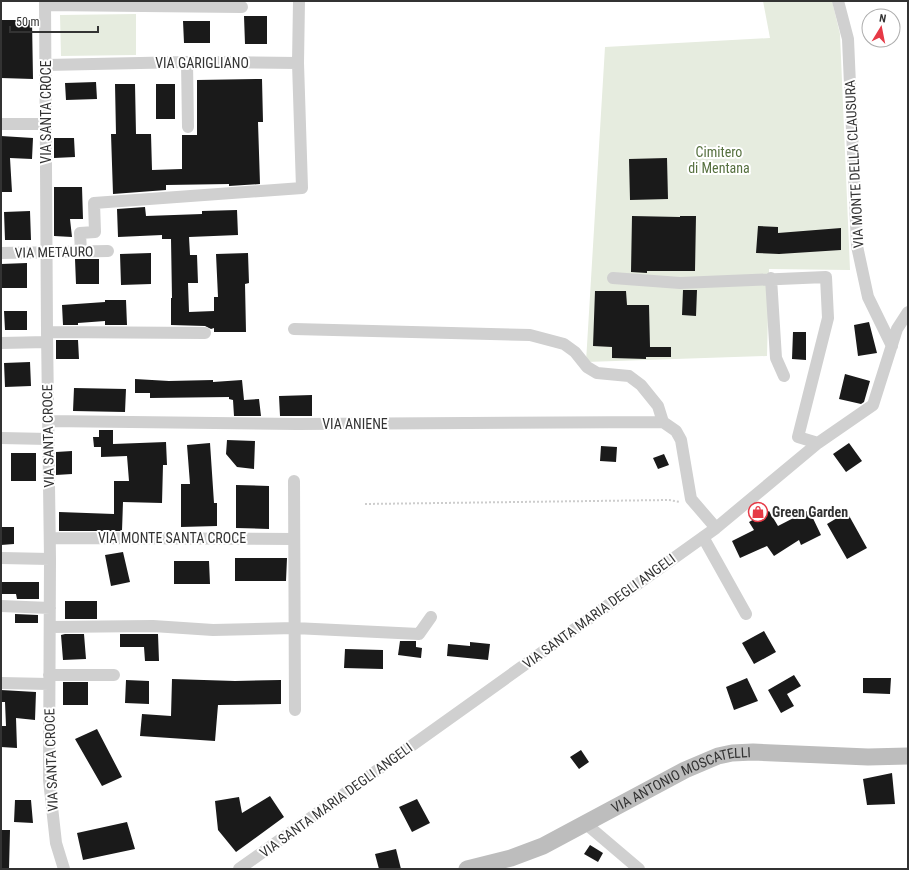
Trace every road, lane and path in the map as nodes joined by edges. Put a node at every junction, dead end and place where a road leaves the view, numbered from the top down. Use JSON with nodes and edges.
{"nodes":[{"id":1,"x":299,"y":1,"type":"edge"},
{"id":2,"x":838,"y":1,"type":"edge"},
{"id":3,"x":45,"y":3,"type":"edge"},
{"id":4,"x":242,"y":7,"type":"dead end"},
{"id":5,"x":187,"y":62,"type":"junction"},
{"id":6,"x":298,"y":62,"type":"junction"},
{"id":7,"x":46,"y":65,"type":"junction"},
{"id":8,"x":1,"y":124,"type":"edge"},
{"id":9,"x":46,"y":124,"type":"junction"},
{"id":10,"x":188,"y":127,"type":"dead end"},
{"id":11,"x":108,"y":251,"type":"dead end"},
{"id":12,"x":46,"y":252,"type":"junction"},
{"id":13,"x":81,"y":252,"type":"junction"},
{"id":14,"x":1,"y":253,"type":"edge"},
{"id":15,"x":613,"y":278,"type":"dead end"},
{"id":16,"x":771,"y":278,"type":"junction"},
{"id":17,"x":908,"y":312,"type":"edge"},
{"id":18,"x":294,"y":329,"type":"dead end"},
{"id":19,"x":205,"y":333,"type":"dead end"},
{"id":20,"x":47,"y":337,"type":"junction"},
{"id":21,"x":1,"y":342,"type":"edge"},
{"id":22,"x":892,"y":346,"type":"junction"},
{"id":23,"x":784,"y":376,"type":"dead end"},
{"id":24,"x":48,"y":421,"type":"junction"},
{"id":25,"x":663,"y":422,"type":"junction"},
{"id":26,"x":1,"y":438,"type":"edge"},
{"id":27,"x":48,"y":439,"type":"junction"},
{"id":28,"x":818,"y":443,"type":"junction"},
{"id":29,"x":294,"y":481,"type":"dead end"},
{"id":30,"x":365,"y":504,"type":"dead end"},
{"id":31,"x":697,"y":505,"type":"junction"},
{"id":32,"x":716,"y":528,"type":"junction"},
{"id":33,"x":702,"y":537,"type":"junction"},
{"id":34,"x":50,"y":538,"type":"junction"},
{"id":35,"x":294,"y":539,"type":"junction"},
{"id":36,"x":1,"y":558,"type":"edge"},
{"id":37,"x":50,"y":559,"type":"junction"},
{"id":38,"x":1,"y":606,"type":"edge"},
{"id":39,"x":50,"y":608,"type":"junction"},
{"id":40,"x":746,"y":614,"type":"dead end"},
{"id":41,"x":431,"y":617,"type":"dead end"},
{"id":42,"x":50,"y":627,"type":"junction"},
{"id":43,"x":294,"y":628,"type":"junction"},
{"id":44,"x":114,"y":675,"type":"dead end"},
{"id":45,"x":49,"y":679,"type":"junction"},
{"id":46,"x":1,"y":683,"type":"edge"},
{"id":47,"x":295,"y":710,"type":"dead end"},
{"id":48,"x":908,"y":756,"type":"edge"},
{"id":49,"x":586,"y":824,"type":"junction"},
{"id":50,"x":64,"y":869,"type":"edge"},
{"id":51,"x":239,"y":869,"type":"edge"},
{"id":52,"x":467,"y":869,"type":"edge"},
{"id":53,"x":639,"y":869,"type":"edge"}],
"edges":[{"from":1,"to":6,"type":"street"},
{"from":2,"to":22,"type":"street","name":"VIA MONTE DELLA CLAUSURA"},
{"from":3,"to":4,"type":"street"},
{"from":3,"to":7,"type":"street","name":"VIA SANTA CROCE"},
{"from":5,"to":6,"type":"street","name":"VIA GARIGLIANO"},
{"from":5,"to":7,"type":"street","name":"VIA GARIGLIANO"},
{"from":5,"to":10,"type":"street"},
{"from":6,"to":13,"type":"street"},
{"from":7,"to":9,"type":"street","name":"VIA SANTA CROCE"},
{"from":8,"to":9,"type":"street"},
{"from":9,"to":12,"type":"street","name":"VIA SANTA CROCE"},
{"from":11,"to":13,"type":"street","name":"VIA METAURO"},
{"from":12,"to":13,"type":"street","name":"VIA METAURO"},
{"from":12,"to":14,"type":"street","name":"VIA METAURO"},
{"from":12,"to":20,"type":"street","name":"VIA SANTA CROCE"},
{"from":15,"to":16,"type":"street"},
{"from":16,"to":23,"type":"street"},
{"from":16,"to":28,"type":"street"},
{"from":17,"to":22,"type":"street","name":"VIA SANTA MARIA DEGLI ANGELI"},
{"from":18,"to":25,"type":"street"},
{"from":19,"to":20,"type":"street"},
{"from":20,"to":21,"type":"street"},
{"from":20,"to":24,"type":"street","name":"VIA SANTA CROCE"},
{"from":22,"to":28,"type":"street","name":"VIA SANTA MARIA DEGLI ANGELI"},
{"from":24,"to":25,"type":"street","name":"VIA ANIENE"},
{"from":24,"to":27,"type":"street","name":"VIA SANTA CROCE"},
{"from":25,"to":31,"type":"street"},
{"from":26,"to":27,"type":"street"},
{"from":27,"to":34,"type":"street","name":"VIA SANTA CROCE"},
{"from":28,"to":32,"type":"street","name":"VIA SANTA MARIA DEGLI ANGELI"},
{"from":29,"to":35,"type":"street"},
{"from":30,"to":31,"type":"path"},
{"from":31,"to":32,"type":"street"},
{"from":32,"to":33,"type":"street","name":"VIA SANTA MARIA DEGLI ANGELI"},
{"from":33,"to":40,"type":"street"},
{"from":33,"to":51,"type":"street","name":"VIA SANTA MARIA DEGLI ANGELI"},
{"from":34,"to":35,"type":"street","name":"VIA MONTE SANTA CROCE"},
{"from":34,"to":37,"type":"street","name":"VIA SANTA CROCE"},
{"from":35,"to":43,"type":"street"},
{"from":36,"to":37,"type":"street"},
{"from":37,"to":39,"type":"street","name":"VIA SANTA CROCE"},
{"from":38,"to":39,"type":"street"},
{"from":39,"to":42,"type":"street","name":"VIA SANTA CROCE"},
{"from":41,"to":43,"type":"street"},
{"from":42,"to":43,"type":"street"},
{"from":42,"to":45,"type":"street","name":"VIA SANTA CROCE"},
{"from":43,"to":47,"type":"street"},
{"from":44,"to":45,"type":"street"},
{"from":45,"to":46,"type":"street"},
{"from":45,"to":50,"type":"street","name":"VIA SANTA CROCE"},
{"from":48,"to":49,"type":"street","name":"VIA ANTONIO MOSCATELLI"},
{"from":49,"to":52,"type":"street","name":"VIA ANTONIO MOSCATELLI"},
{"from":49,"to":53,"type":"street"}]}
